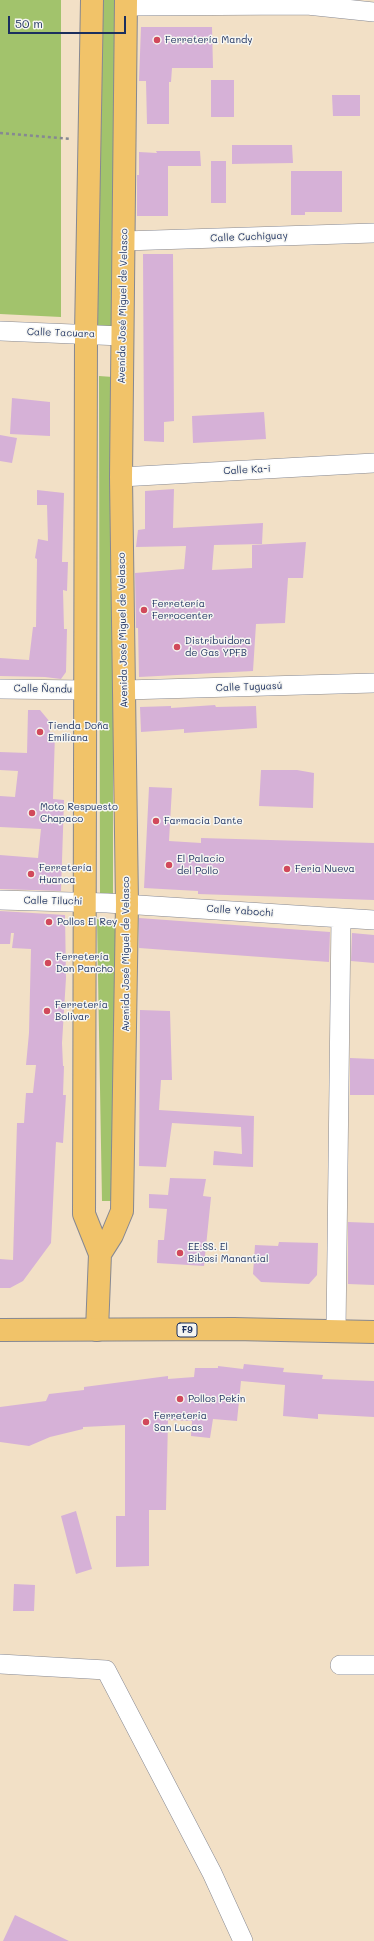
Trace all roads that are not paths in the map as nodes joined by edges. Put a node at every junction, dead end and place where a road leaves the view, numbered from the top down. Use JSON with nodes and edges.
{"nodes":[{"id":1,"x":92,"y":0,"type":"edge"},
{"id":2,"x":126,"y":3,"type":"edge"},
{"id":3,"x":374,"y":12,"type":"edge"},
{"id":4,"x":374,"y":233,"type":"edge"},
{"id":5,"x":124,"y":241,"type":"junction"},
{"id":6,"x":0,"y":331,"type":"edge"},
{"id":7,"x":86,"y":334,"type":"junction"},
{"id":8,"x":122,"y":336,"type":"junction"},
{"id":9,"x":374,"y":463,"type":"edge"},
{"id":10,"x":121,"y":477,"type":"junction"},
{"id":11,"x":374,"y":683,"type":"edge"},
{"id":12,"x":0,"y":689,"type":"edge"},
{"id":13,"x":86,"y":690,"type":"junction"},
{"id":14,"x":125,"y":690,"type":"junction"},
{"id":15,"x":0,"y":900,"type":"edge"},
{"id":16,"x":85,"y":902,"type":"junction"},
{"id":17,"x":117,"y":903,"type":"junction"},
{"id":18,"x":341,"y":918,"type":"junction"},
{"id":19,"x":374,"y":920,"type":"edge"},
{"id":20,"x":100,"y":1254,"type":"junction"},
{"id":21,"x":0,"y":1330,"type":"edge"},
{"id":22,"x":97,"y":1330,"type":"junction"},
{"id":23,"x":336,"y":1332,"type":"junction"},
{"id":24,"x":374,"y":1332,"type":"edge"},
{"id":25,"x":0,"y":1664,"type":"edge"},
{"id":26,"x":340,"y":1665,"type":"dead end"},
{"id":27,"x":374,"y":1665,"type":"edge"},
{"id":28,"x":243,"y":1941,"type":"edge"}],
"edges":[{"from":1,"to":7,"type":"main road"},
{"from":2,"to":3,"type":"street"},
{"from":2,"to":5,"type":"main road","name":"Avenida José Miguel de Velasco"},
{"from":4,"to":5,"type":"street","name":"Calle Cuchiguay"},
{"from":5,"to":8,"type":"main road","name":"Avenida José Miguel de Velasco"},
{"from":6,"to":7,"type":"street","name":"Calle Tacuara"},
{"from":7,"to":8,"type":"street","name":"Calle Tacuara"},
{"from":7,"to":13,"type":"main road"},
{"from":8,"to":10,"type":"main road","name":"Avenida José Miguel de Velasco"},
{"from":9,"to":10,"type":"street","name":"Calle Ka-i"},
{"from":10,"to":14,"type":"main road","name":"Avenida José Miguel de Velasco"},
{"from":11,"to":14,"type":"street","name":"Calle Tuguasú"},
{"from":12,"to":13,"type":"street","name":"Calle Ñandu"},
{"from":13,"to":16,"type":"main road"},
{"from":14,"to":17,"type":"main road","name":"Avenida José Miguel de Velasco"},
{"from":15,"to":16,"type":"street","name":"Calle Tiluchi"},
{"from":16,"to":17,"type":"street","name":"Calle Tiluchi"},
{"from":16,"to":20,"type":"main road"},
{"from":17,"to":18,"type":"street","name":"Calle Yabochi"},
{"from":17,"to":20,"type":"main road","name":"Avenida José Miguel de Velasco"},
{"from":18,"to":19,"type":"street","name":"Calle Yabochi"},
{"from":18,"to":23,"type":"street"},
{"from":20,"to":22,"type":"main road"},
{"from":21,"to":22,"type":"main road","number":"F9"},
{"from":22,"to":23,"type":"main road","number":"F9"},
{"from":23,"to":24,"type":"main road","number":"F9"},
{"from":25,"to":28,"type":"street"},
{"from":26,"to":27,"type":"street"}]}
